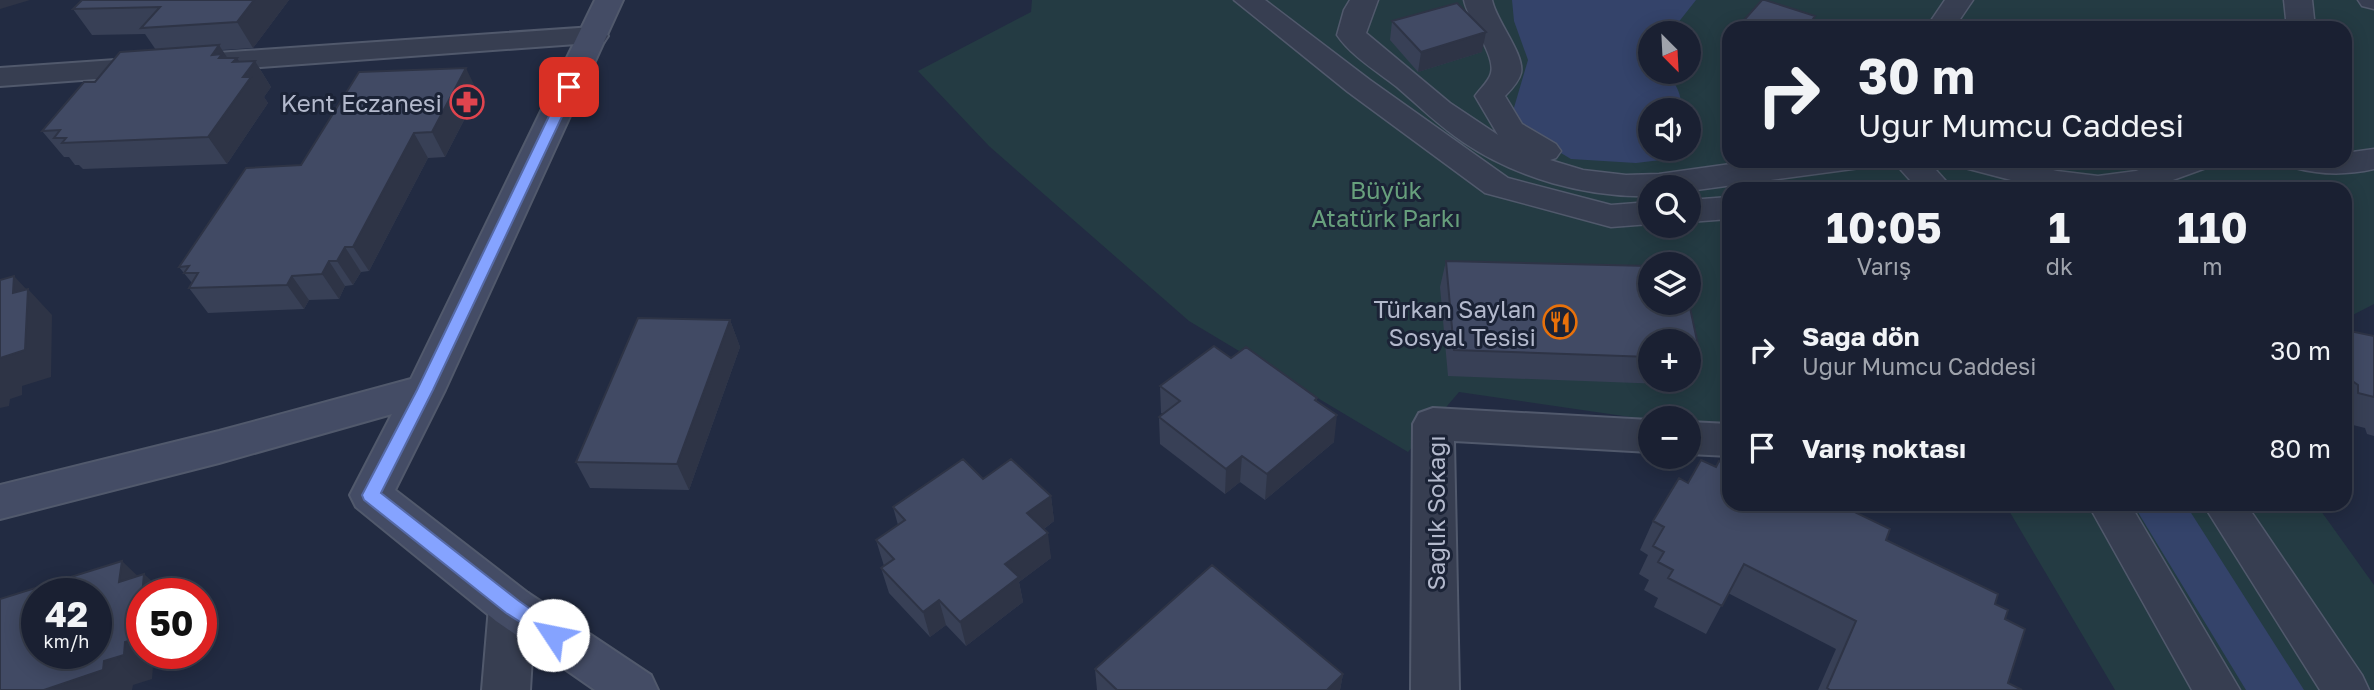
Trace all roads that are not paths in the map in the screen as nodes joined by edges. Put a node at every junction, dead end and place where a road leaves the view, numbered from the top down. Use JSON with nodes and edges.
{"nodes":[{"id":1,"x":609,"y":0,"type":"edge"},
{"id":2,"x":1248,"y":0,"type":"edge"},
{"id":3,"x":1364,"y":0,"type":"edge"},
{"id":4,"x":1478,"y":0,"type":"edge"},
{"id":5,"x":1959,"y":0,"type":"edge"},
{"id":6,"x":2298,"y":0,"type":"edge"},
{"id":7,"x":1945,"y":21,"type":"edge"},
{"id":8,"x":2300,"y":21,"type":"edge"},
{"id":9,"x":593,"y":36,"type":"junction"},
{"id":10,"x":0,"y":77,"type":"edge"},
{"id":11,"x":2374,"y":159,"type":"edge"},
{"id":12,"x":2352,"y":163,"type":"edge"},
{"id":13,"x":1776,"y":168,"type":"edge"},
{"id":14,"x":1916,"y":168,"type":"edge"},
{"id":15,"x":2002,"y":168,"type":"edge"},
{"id":16,"x":2175,"y":168,"type":"edge"},
{"id":17,"x":1714,"y":178,"type":"junction"},
{"id":18,"x":1930,"y":182,"type":"edge"},
{"id":19,"x":2055,"y":182,"type":"edge"},
{"id":20,"x":2138,"y":182,"type":"edge"},
{"id":21,"x":1722,"y":209,"type":"edge"},
{"id":22,"x":1701,"y":210,"type":"edge"},
{"id":23,"x":1638,"y":215,"type":"edge"},
{"id":24,"x":425,"y":390,"type":"junction"},
{"id":25,"x":1638,"y":435,"type":"edge"},
{"id":26,"x":1701,"y":439,"type":"edge"},
{"id":27,"x":1722,"y":440,"type":"edge"},
{"id":28,"x":0,"y":502,"type":"edge"},
{"id":29,"x":2112,"y":511,"type":"edge"},
{"id":30,"x":2228,"y":511,"type":"edge"},
{"id":31,"x":512,"y":607,"type":"junction"},
{"id":32,"x":506,"y":690,"type":"edge"},
{"id":33,"x":634,"y":690,"type":"edge"},
{"id":34,"x":1435,"y":690,"type":"edge"},
{"id":35,"x":2217,"y":690,"type":"edge"},
{"id":36,"x":2346,"y":690,"type":"edge"}],
"edges":[{"from":1,"to":9,"type":"main road"},
{"from":2,"to":23,"type":"street"},
{"from":3,"to":17,"type":"street"},
{"from":4,"to":17,"type":"street"},
{"from":5,"to":7,"type":"street"},
{"from":6,"to":8,"type":"street"},
{"from":9,"to":10,"type":"street"},
{"from":9,"to":24,"type":"main road"},
{"from":11,"to":12,"type":"street"},
{"from":13,"to":17,"type":"street"},
{"from":14,"to":18,"type":"street"},
{"from":15,"to":19,"type":"street"},
{"from":16,"to":20,"type":"street"},
{"from":21,"to":22,"type":"street"},
{"from":24,"to":28,"type":"main road"},
{"from":24,"to":31,"type":"main road"},
{"from":25,"to":34,"type":"street","name":"Sağlık Sokağı"},
{"from":26,"to":27,"type":"street"},
{"from":29,"to":35,"type":"street"},
{"from":30,"to":36,"type":"street"},
{"from":31,"to":32,"type":"street"},
{"from":31,"to":33,"type":"main road"}]}
